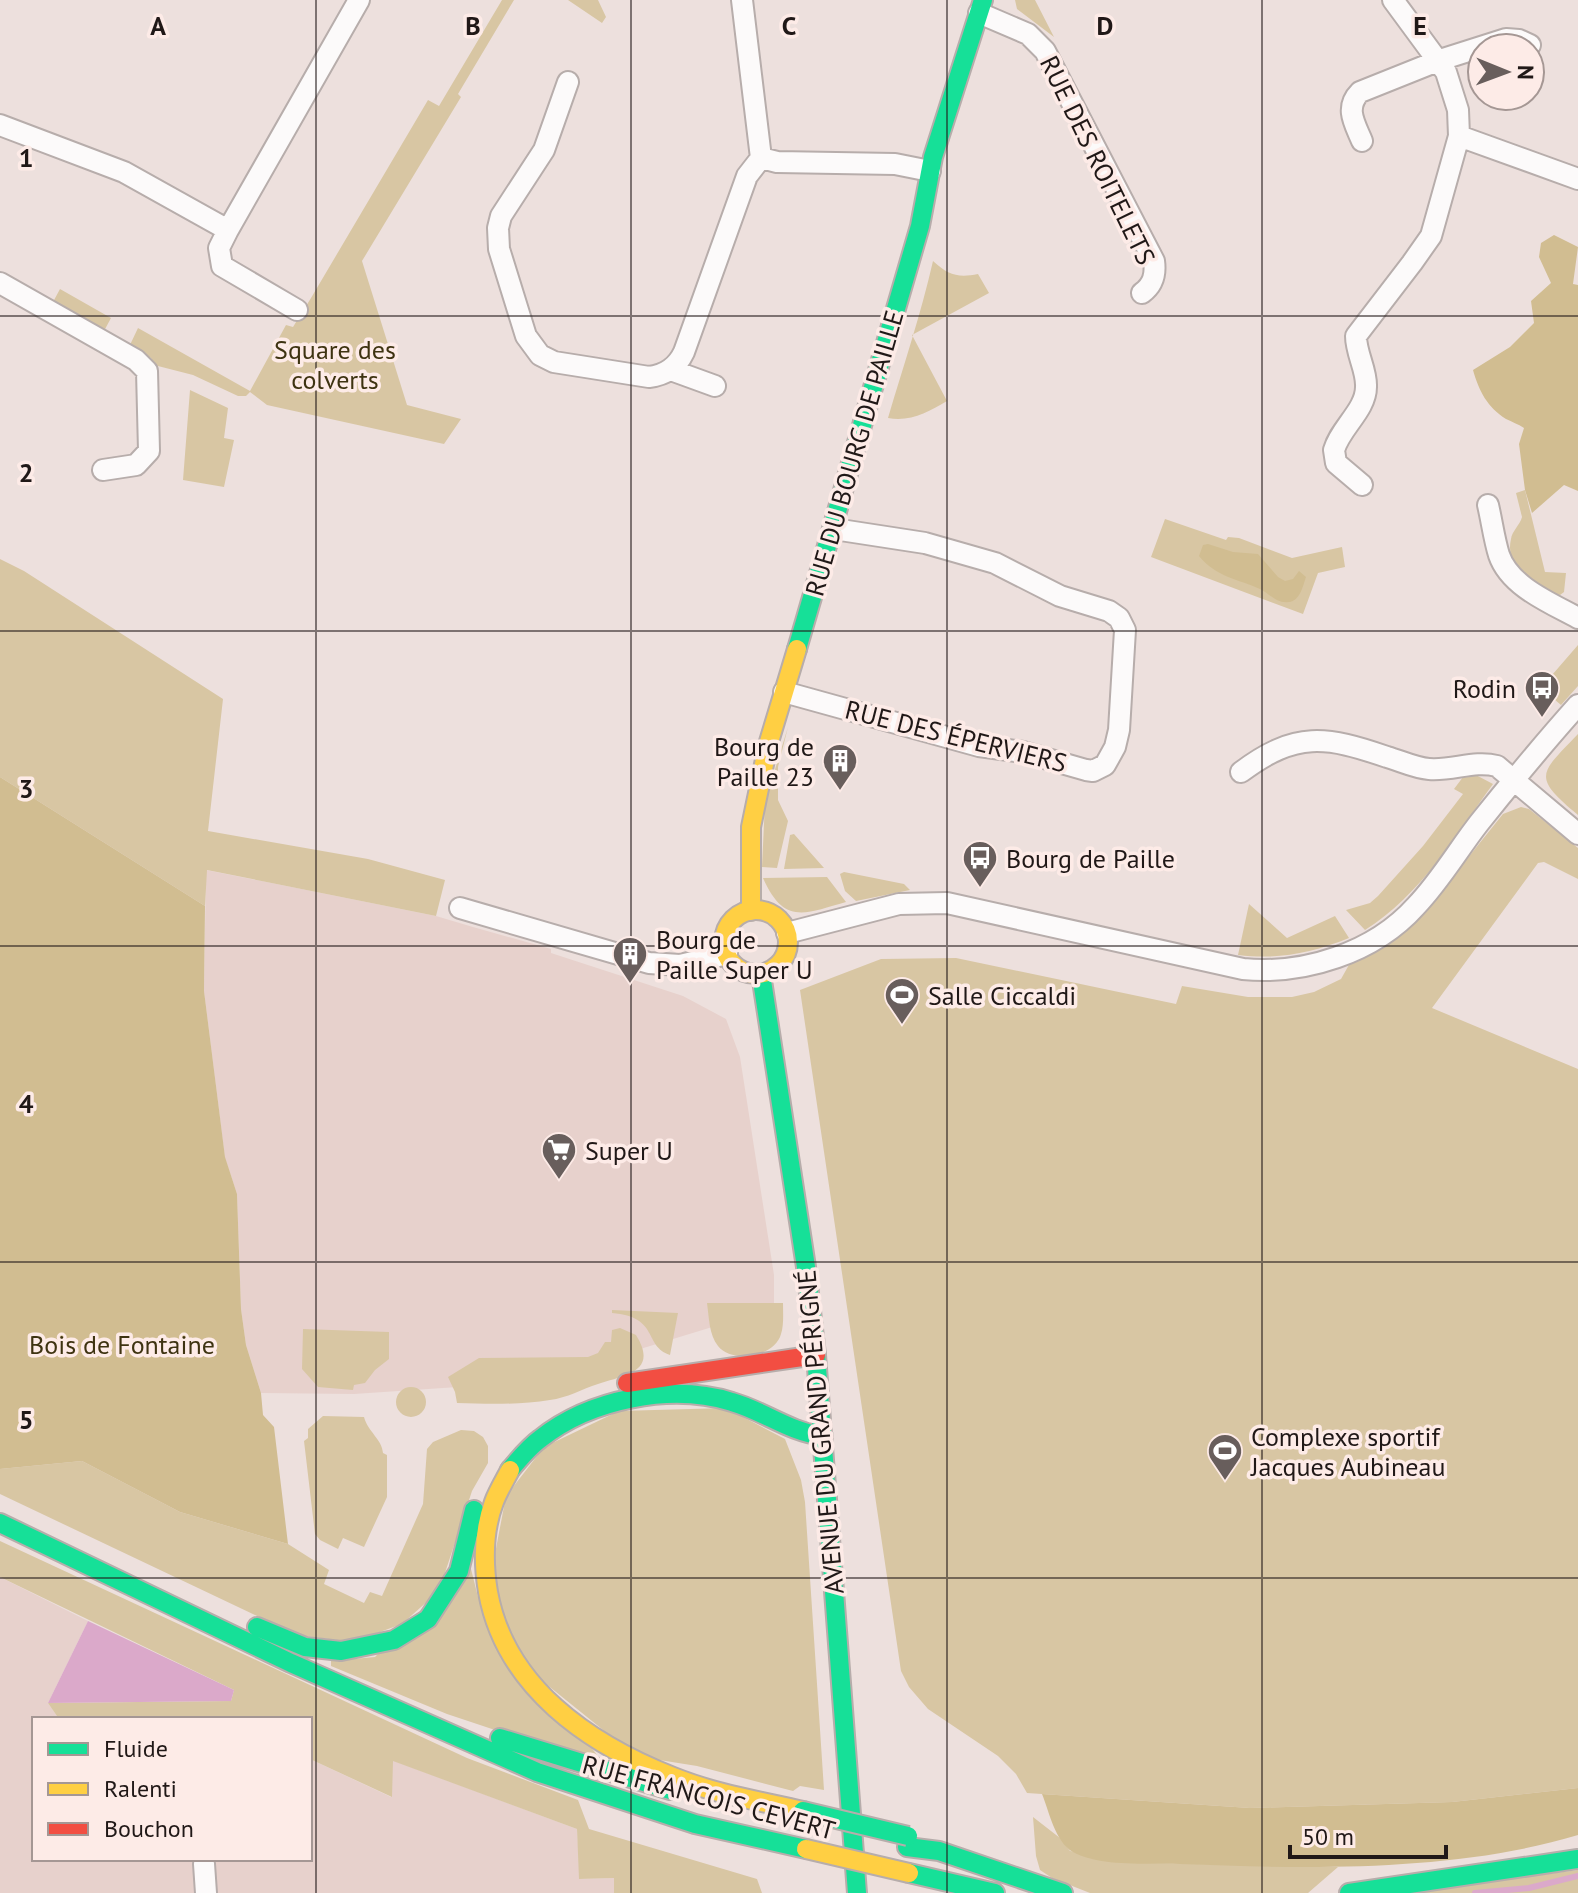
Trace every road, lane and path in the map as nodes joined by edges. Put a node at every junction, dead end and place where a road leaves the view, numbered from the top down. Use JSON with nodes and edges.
{"nodes":[{"id":1,"x":359,"y":0,"type":"edge"},
{"id":2,"x":742,"y":0,"type":"edge"},
{"id":3,"x":1393,"y":0,"type":"edge"},
{"id":4,"x":981,"y":6,"type":"edge"},
{"id":5,"x":1466,"y":52,"type":"edge"},
{"id":6,"x":1440,"y":60,"type":"junction"},
{"id":7,"x":568,"y":82,"type":"dead end"},
{"id":8,"x":0,"y":125,"type":"edge"},
{"id":9,"x":1459,"y":136,"type":"junction"},
{"id":10,"x":1362,"y":141,"type":"dead end"},
{"id":11,"x":761,"y":158,"type":"junction"},
{"id":12,"x":930,"y":171,"type":"junction"},
{"id":13,"x":1578,"y":179,"type":"edge"},
{"id":14,"x":228,"y":230,"type":"junction"},
{"id":15,"x":0,"y":283,"type":"edge"},
{"id":16,"x":1142,"y":293,"type":"dead end"},
{"id":17,"x":297,"y":310,"type":"dead end"},
{"id":18,"x":671,"y":370,"type":"junction"},
{"id":19,"x":715,"y":386,"type":"dead end"},
{"id":20,"x":103,"y":470,"type":"dead end"},
{"id":21,"x":1362,"y":485,"type":"dead end"},
{"id":22,"x":1488,"y":505,"type":"dead end"},
{"id":23,"x":834,"y":529,"type":"junction"},
{"id":24,"x":1578,"y":618,"type":"edge"},
{"id":25,"x":784,"y":692,"type":"junction"},
{"id":26,"x":1578,"y":705,"type":"edge"},
{"id":27,"x":1241,"y":772,"type":"dead end"},
{"id":28,"x":1515,"y":781,"type":"junction"},
{"id":29,"x":1578,"y":834,"type":"edge"},
{"id":30,"x":460,"y":908,"type":"dead end"},
{"id":31,"x":751,"y":911,"type":"junction"},
{"id":32,"x":787,"y":933,"type":"junction"},
{"id":33,"x":727,"y":954,"type":"junction"},
{"id":34,"x":761,"y":974,"type":"junction"},
{"id":35,"x":816,"y":1355,"type":"junction"},
{"id":36,"x":823,"y":1436,"type":"junction"},
{"id":37,"x":0,"y":1523,"type":"edge"},
{"id":38,"x":144,"y":1592,"type":"junction"},
{"id":39,"x":358,"y":1693,"type":"junction"},
{"id":40,"x":804,"y":1817,"type":"junction"},
{"id":41,"x":1578,"y":1859,"type":"edge"},
{"id":42,"x":204,"y":1864,"type":"dead end"},
{"id":43,"x":206,"y":1893,"type":"edge"},
{"id":44,"x":857,"y":1893,"type":"edge"},
{"id":45,"x":995,"y":1893,"type":"edge"},
{"id":46,"x":1063,"y":1893,"type":"edge"},
{"id":47,"x":1349,"y":1893,"type":"edge"}],
"edges":[{"from":1,"to":14,"type":"street"},
{"from":2,"to":11,"type":"street"},
{"from":3,"to":6,"type":"street"},
{"from":4,"to":12,"type":"street","name":"RUE DU BOURG DE PAILLE"},
{"from":4,"to":16,"type":"street","name":"RUE DES ROITELETS"},
{"from":5,"to":6,"type":"street"},
{"from":6,"to":9,"type":"street"},
{"from":6,"to":10,"type":"street"},
{"from":7,"to":18,"type":"street"},
{"from":8,"to":14,"type":"street"},
{"from":9,"to":13,"type":"street"},
{"from":9,"to":21,"type":"street"},
{"from":11,"to":12,"type":"street"},
{"from":11,"to":18,"type":"street"},
{"from":12,"to":23,"type":"street","name":"RUE DU BOURG DE PAILLE"},
{"from":14,"to":17,"type":"street"},
{"from":15,"to":20,"type":"street"},
{"from":18,"to":19,"type":"street"},
{"from":22,"to":24,"type":"street"},
{"from":23,"to":25,"type":"street","name":"RUE DU BOURG DE PAILLE"},
{"from":23,"to":25,"type":"street","name":"RUE DES ÉPERVIERS"},
{"from":25,"to":31,"type":"street","name":"RUE DU BOURG DE PAILLE"},
{"from":26,"to":28,"type":"street"},
{"from":27,"to":28,"type":"street"},
{"from":28,"to":29,"type":"street"},
{"from":28,"to":32,"type":"street"},
{"from":30,"to":33,"type":"street"},
{"from":31,"to":32,"type":"street"},
{"from":31,"to":33,"type":"street"},
{"from":32,"to":34,"type":"street"},
{"from":33,"to":34,"type":"street"},
{"from":34,"to":35,"type":"street","name":"AVENUE DU GRAND PÉRIGNÉ"},
{"from":35,"to":36,"type":"street","name":"AVENUE DU GRAND PÉRIGNÉ"},
{"from":35,"to":38,"type":"street"},
{"from":36,"to":40,"type":"street"},
{"from":36,"to":44,"type":"street","name":"AVENUE DU GRAND PÉRIGNÉ"},
{"from":37,"to":38,"type":"street","name":"RUE FRANCOIS CEVERT"},
{"from":38,"to":39,"type":"street","name":"RUE FRANCOIS CEVERT"},
{"from":39,"to":40,"type":"street","name":"RUE FRANCOIS CEVERT"},
{"from":39,"to":45,"type":"street","name":"RUE FRANCOIS CEVERT","bridge":true},
{"from":40,"to":46,"type":"street","bridge":true},
{"from":41,"to":47,"type":"street"},
{"from":42,"to":43,"type":"street"}]}
